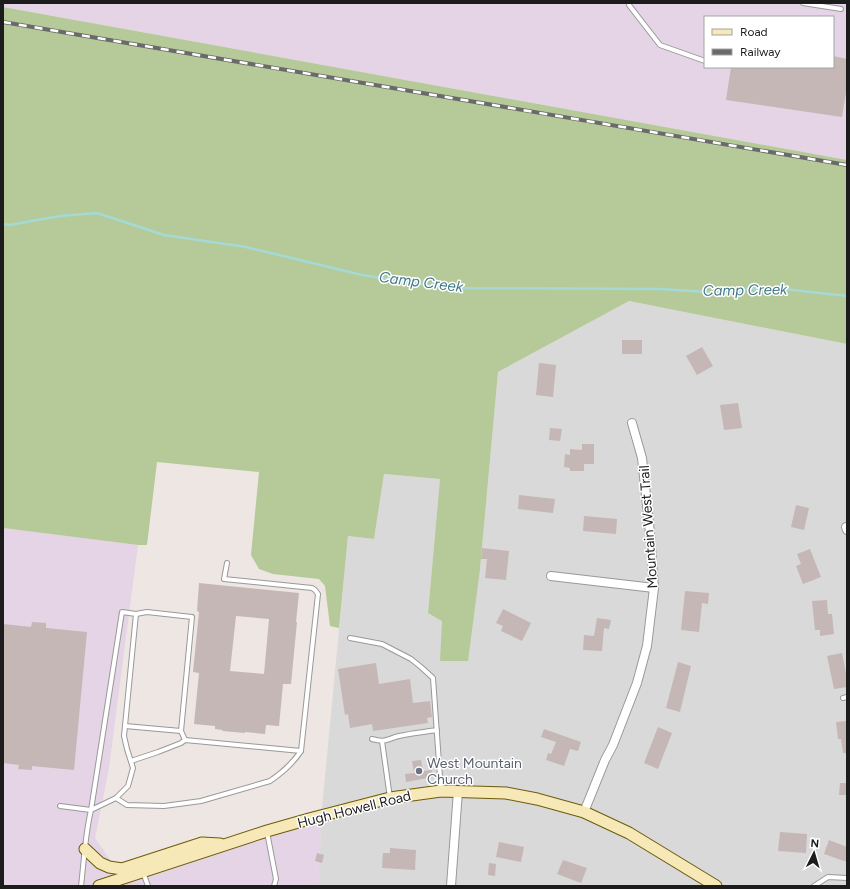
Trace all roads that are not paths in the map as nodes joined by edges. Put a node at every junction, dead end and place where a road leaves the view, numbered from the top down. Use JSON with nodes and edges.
{"nodes":[{"id":1,"x":629,"y":3,"type":"edge"},
{"id":2,"x":803,"y":3,"type":"edge"},
{"id":3,"x":841,"y":9,"type":"dead end"},
{"id":4,"x":704,"y":61,"type":"edge"},
{"id":5,"x":632,"y":423,"type":"dead end"},
{"id":6,"x":227,"y":564,"type":"dead end"},
{"id":7,"x":551,"y":576,"type":"dead end"},
{"id":8,"x":654,"y":588,"type":"junction"},
{"id":9,"x":136,"y":614,"type":"junction"},
{"id":10,"x":350,"y":638,"type":"dead end"},
{"id":11,"x":125,"y":726,"type":"junction"},
{"id":12,"x":437,"y":730,"type":"junction"},
{"id":13,"x":181,"y":732,"type":"junction"},
{"id":14,"x":372,"y":739,"type":"dead end"},
{"id":15,"x":185,"y":740,"type":"junction"},
{"id":16,"x":382,"y":741,"type":"junction"},
{"id":17,"x":301,"y":751,"type":"junction"},
{"id":18,"x":131,"y":761,"type":"junction"},
{"id":19,"x":441,"y":791,"type":"junction"},
{"id":20,"x":458,"y":791,"type":"junction"},
{"id":21,"x":116,"y":798,"type":"junction"},
{"id":22,"x":390,"y":798,"type":"junction"},
{"id":23,"x":60,"y":806,"type":"dead end"},
{"id":24,"x":90,"y":810,"type":"junction"},
{"id":25,"x":584,"y":812,"type":"junction"},
{"id":26,"x":267,"y":831,"type":"junction"},
{"id":27,"x":229,"y":844,"type":"junction"},
{"id":28,"x":85,"y":850,"type":"junction"},
{"id":29,"x":143,"y":872,"type":"junction"},
{"id":30,"x":847,"y":878,"type":"edge"},
{"id":31,"x":81,"y":886,"type":"edge"},
{"id":32,"x":99,"y":886,"type":"edge"},
{"id":33,"x":148,"y":886,"type":"edge"},
{"id":34,"x":274,"y":886,"type":"edge"},
{"id":35,"x":451,"y":886,"type":"edge"},
{"id":36,"x":716,"y":886,"type":"edge"},
{"id":37,"x":814,"y":886,"type":"edge"}],
"edges":[{"from":1,"to":4,"type":"lane"},
{"from":2,"to":3,"type":"lane"},
{"from":5,"to":8,"type":"street","name":"Mountain West Trail"},
{"from":6,"to":17,"type":"lane"},
{"from":7,"to":8,"type":"street"},
{"from":8,"to":25,"type":"street","name":"Mountain West Trail"},
{"from":9,"to":11,"type":"lane"},
{"from":9,"to":13,"type":"lane"},
{"from":9,"to":24,"type":"lane"},
{"from":10,"to":12,"type":"lane"},
{"from":11,"to":13,"type":"lane"},
{"from":11,"to":18,"type":"lane"},
{"from":12,"to":16,"type":"lane"},
{"from":12,"to":19,"type":"lane"},
{"from":13,"to":15,"type":"lane"},
{"from":14,"to":16,"type":"lane"},
{"from":15,"to":17,"type":"lane"},
{"from":15,"to":18,"type":"lane"},
{"from":16,"to":22,"type":"lane"},
{"from":17,"to":21,"type":"lane"},
{"from":18,"to":21,"type":"lane"},
{"from":19,"to":20,"type":"main road","name":"Hugh Howell Road"},
{"from":19,"to":22,"type":"main road","name":"Hugh Howell Road"},
{"from":20,"to":25,"type":"main road","name":"Hugh Howell Road"},
{"from":20,"to":35,"type":"street"},
{"from":21,"to":24,"type":"lane"},
{"from":22,"to":26,"type":"main road","name":"Hugh Howell Road"},
{"from":23,"to":24,"type":"lane"},
{"from":24,"to":28,"type":"lane"},
{"from":25,"to":36,"type":"main road","name":"Hugh Howell Road"},
{"from":26,"to":27,"type":"main road","name":"Hugh Howell Road"},
{"from":26,"to":34,"type":"lane"},
{"from":27,"to":28,"type":"main road"},
{"from":27,"to":29,"type":"main road","name":"Hugh Howell Road"},
{"from":28,"to":31,"type":"lane"},
{"from":29,"to":32,"type":"main road","name":"Hugh Howell Road"},
{"from":29,"to":33,"type":"lane"},
{"from":30,"to":37,"type":"lane"}]}
